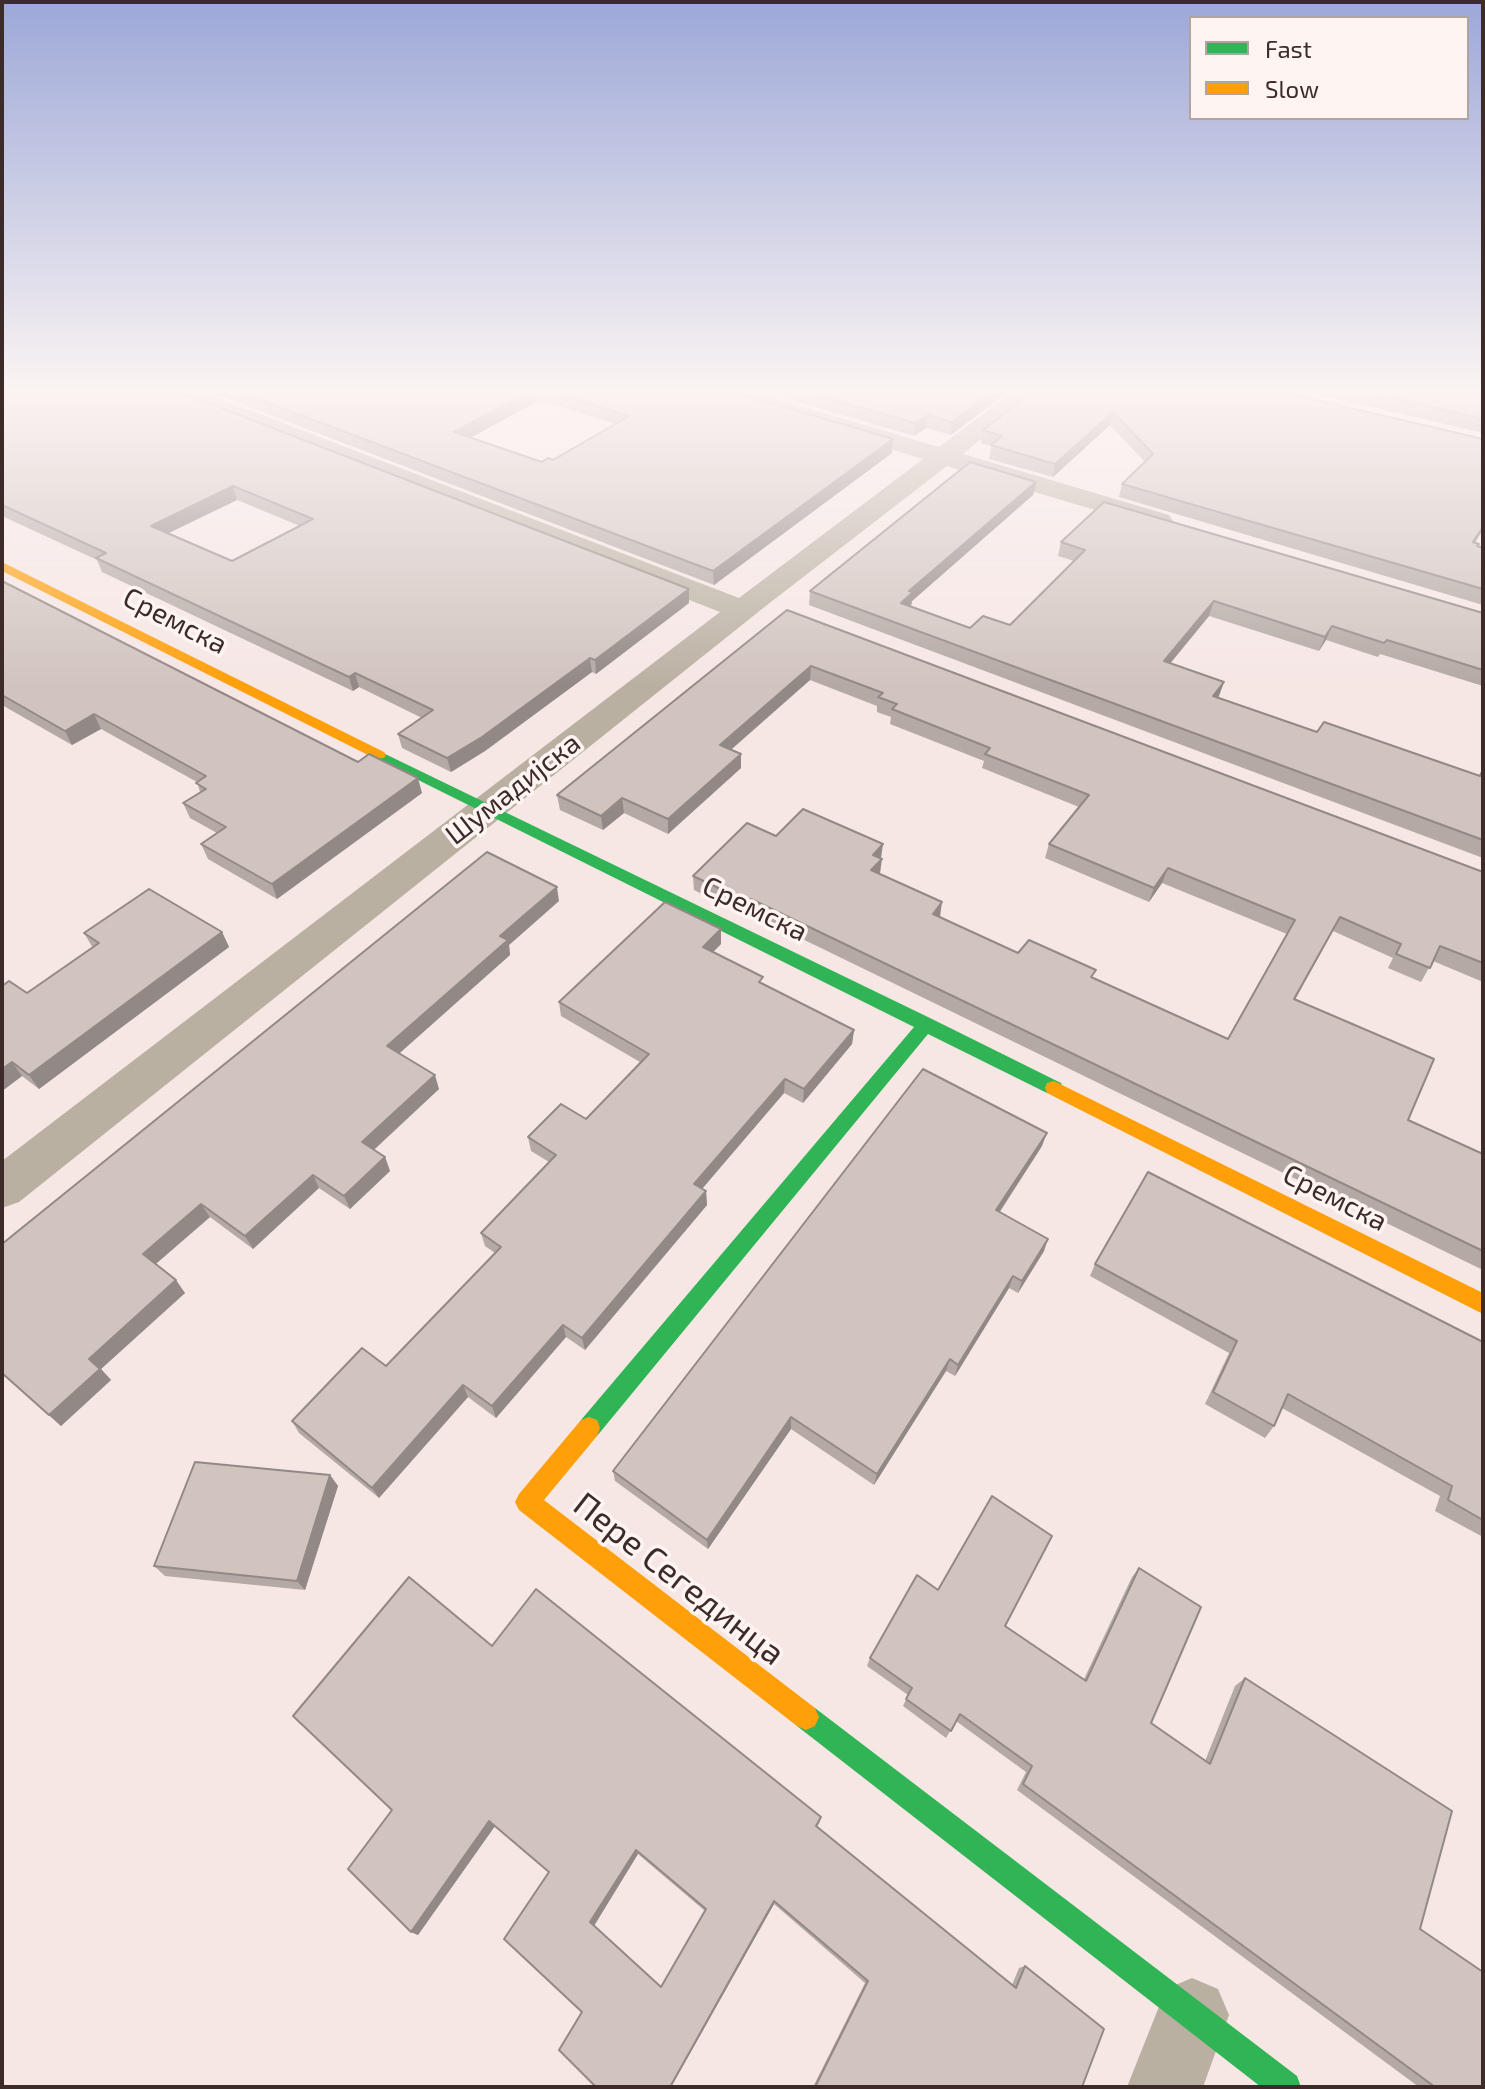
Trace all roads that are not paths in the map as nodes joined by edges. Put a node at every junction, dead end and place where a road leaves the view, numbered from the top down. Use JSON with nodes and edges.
{"nodes":[{"id":1,"x":447,"y":490,"type":"edge"},
{"id":2,"x":901,"y":490,"type":"edge"},
{"id":3,"x":1058,"y":490,"type":"edge"},
{"id":4,"x":1183,"y":528,"type":"edge"},
{"id":5,"x":2,"y":566,"type":"edge"},
{"id":6,"x":761,"y":607,"type":"junction"},
{"id":7,"x":486,"y":809,"type":"junction"},
{"id":8,"x":926,"y":1024,"type":"junction"},
{"id":9,"x":2,"y":1188,"type":"edge"},
{"id":10,"x":1483,"y":1304,"type":"edge"},
{"id":11,"x":1192,"y":2015,"type":"junction"},
{"id":12,"x":1165,"y":2087,"type":"edge"},
{"id":13,"x":1286,"y":2087,"type":"edge"}],
"edges":[{"from":1,"to":6,"type":"street"},
{"from":2,"to":6,"type":"street","name":"Шумадијска"},
{"from":3,"to":4,"type":"street"},
{"from":5,"to":7,"type":"street","name":"Сремска"},
{"from":6,"to":7,"type":"street","name":"Шумадијска"},
{"from":7,"to":8,"type":"street","name":"Сремска"},
{"from":7,"to":9,"type":"street","name":"Шумадијска"},
{"from":8,"to":10,"type":"street","name":"Сремска"},
{"from":8,"to":11,"type":"street","name":"Пере Сегединца"},
{"from":11,"to":12,"type":"street"},
{"from":11,"to":13,"type":"street","name":"Пере Сегединца"}]}
